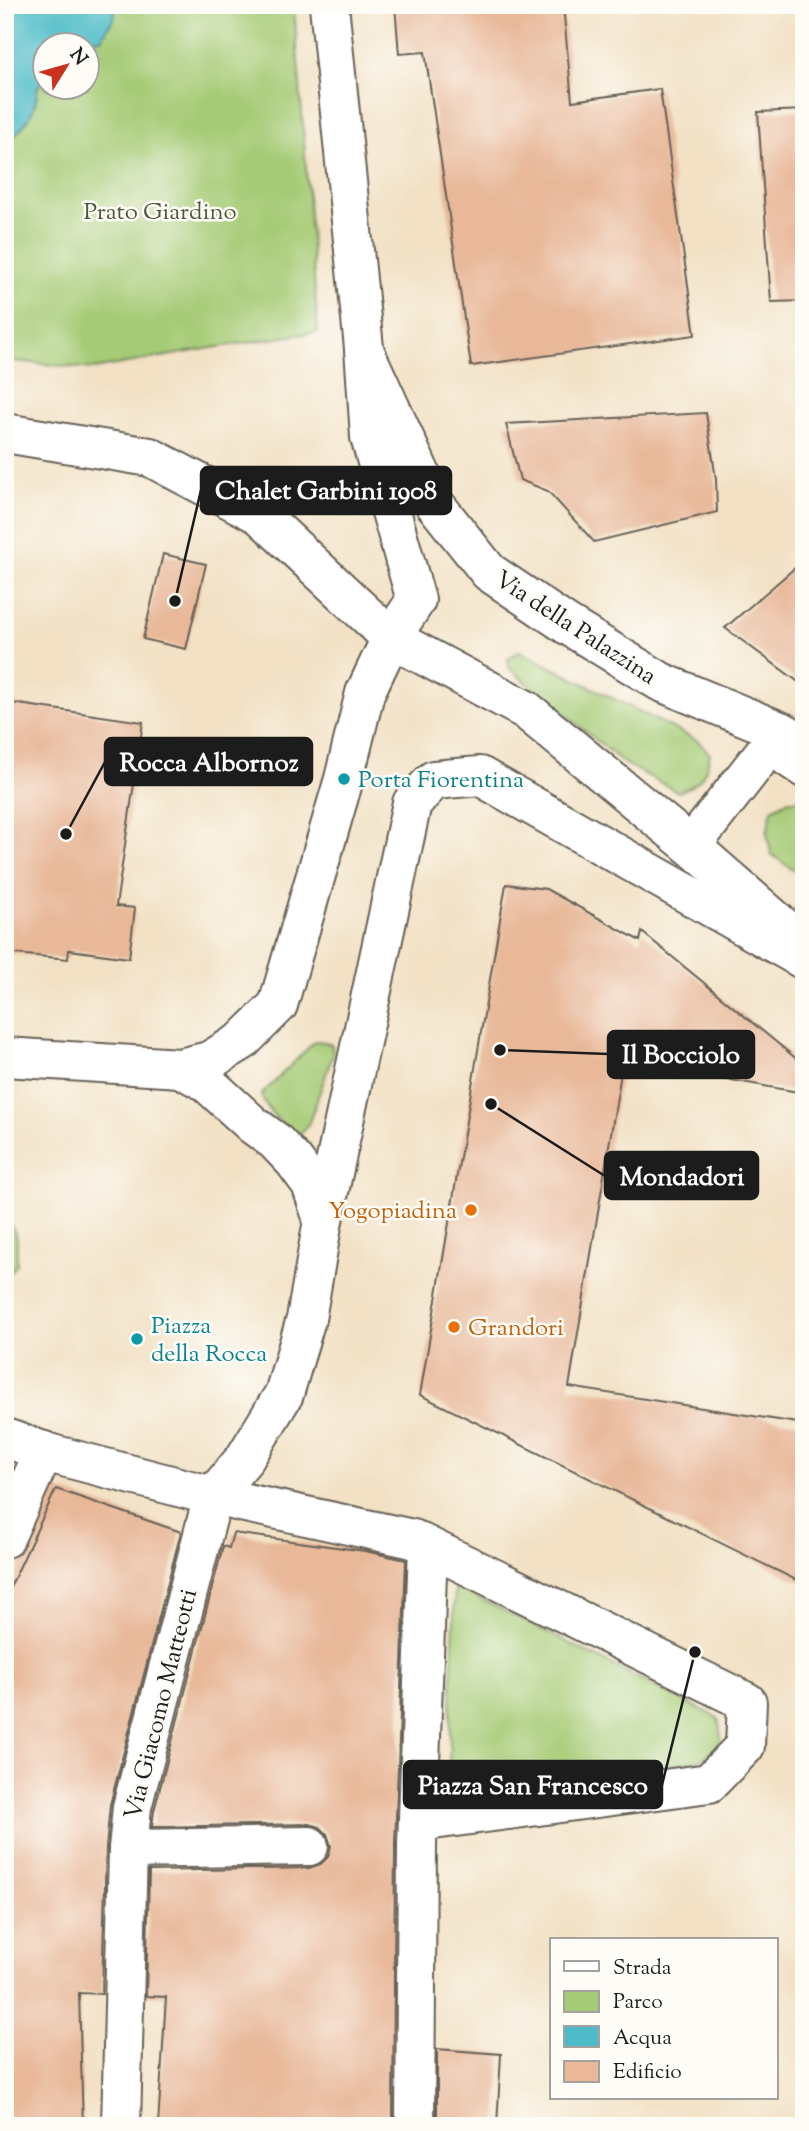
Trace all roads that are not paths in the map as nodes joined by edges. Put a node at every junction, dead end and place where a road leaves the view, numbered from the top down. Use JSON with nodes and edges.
{"nodes":[{"id":1,"x":328,"y":5,"type":"edge"},
{"id":2,"x":363,"y":348,"type":"junction"},
{"id":3,"x":5,"y":433,"type":"edge"},
{"id":4,"x":391,"y":638,"type":"junction"},
{"id":5,"x":794,"y":739,"type":"edge"},
{"id":6,"x":804,"y":768,"type":"edge"},
{"id":7,"x":691,"y":846,"type":"junction"},
{"id":8,"x":804,"y":945,"type":"edge"},
{"id":9,"x":804,"y":960,"type":"edge"},
{"id":10,"x":5,"y":1057,"type":"edge"},
{"id":11,"x":180,"y":1068,"type":"junction"},
{"id":12,"x":323,"y":1220,"type":"junction"},
{"id":13,"x":5,"y":1438,"type":"edge"},
{"id":14,"x":44,"y":1451,"type":"junction"},
{"id":15,"x":213,"y":1496,"type":"junction"},
{"id":16,"x":5,"y":1538,"type":"edge"},
{"id":17,"x":428,"y":1547,"type":"junction"},
{"id":18,"x":418,"y":1838,"type":"junction"},
{"id":19,"x":309,"y":1846,"type":"dead end"},
{"id":20,"x":128,"y":1849,"type":"junction"},
{"id":21,"x":121,"y":2126,"type":"edge"},
{"id":22,"x":415,"y":2126,"type":"edge"}],
"edges":[{"from":1,"to":2,"type":"street","name":"Via della Palazzina"},
{"from":2,"to":4,"type":"street","name":"Via della Palazzina"},
{"from":2,"to":5,"type":"street","name":"Via della Palazzina"},
{"from":3,"to":4,"type":"street"},
{"from":4,"to":7,"type":"street"},
{"from":4,"to":11,"type":"street","name":"Via della Palazzina"},
{"from":6,"to":7,"type":"street"},
{"from":7,"to":8,"type":"street"},
{"from":9,"to":12,"type":"street"},
{"from":10,"to":11,"type":"street"},
{"from":11,"to":12,"type":"street"},
{"from":12,"to":15,"type":"street"},
{"from":13,"to":14,"type":"street"},
{"from":14,"to":15,"type":"street"},
{"from":14,"to":16,"type":"street"},
{"from":15,"to":17,"type":"street"},
{"from":15,"to":20,"type":"street","name":"Via Giacomo Matteotti"},
{"from":17,"to":18,"type":"street"},
{"from":17,"to":18,"type":"street"},
{"from":18,"to":22,"type":"street"},
{"from":19,"to":20,"type":"street"},
{"from":20,"to":21,"type":"street","name":"Via Giacomo Matteotti"}]}
